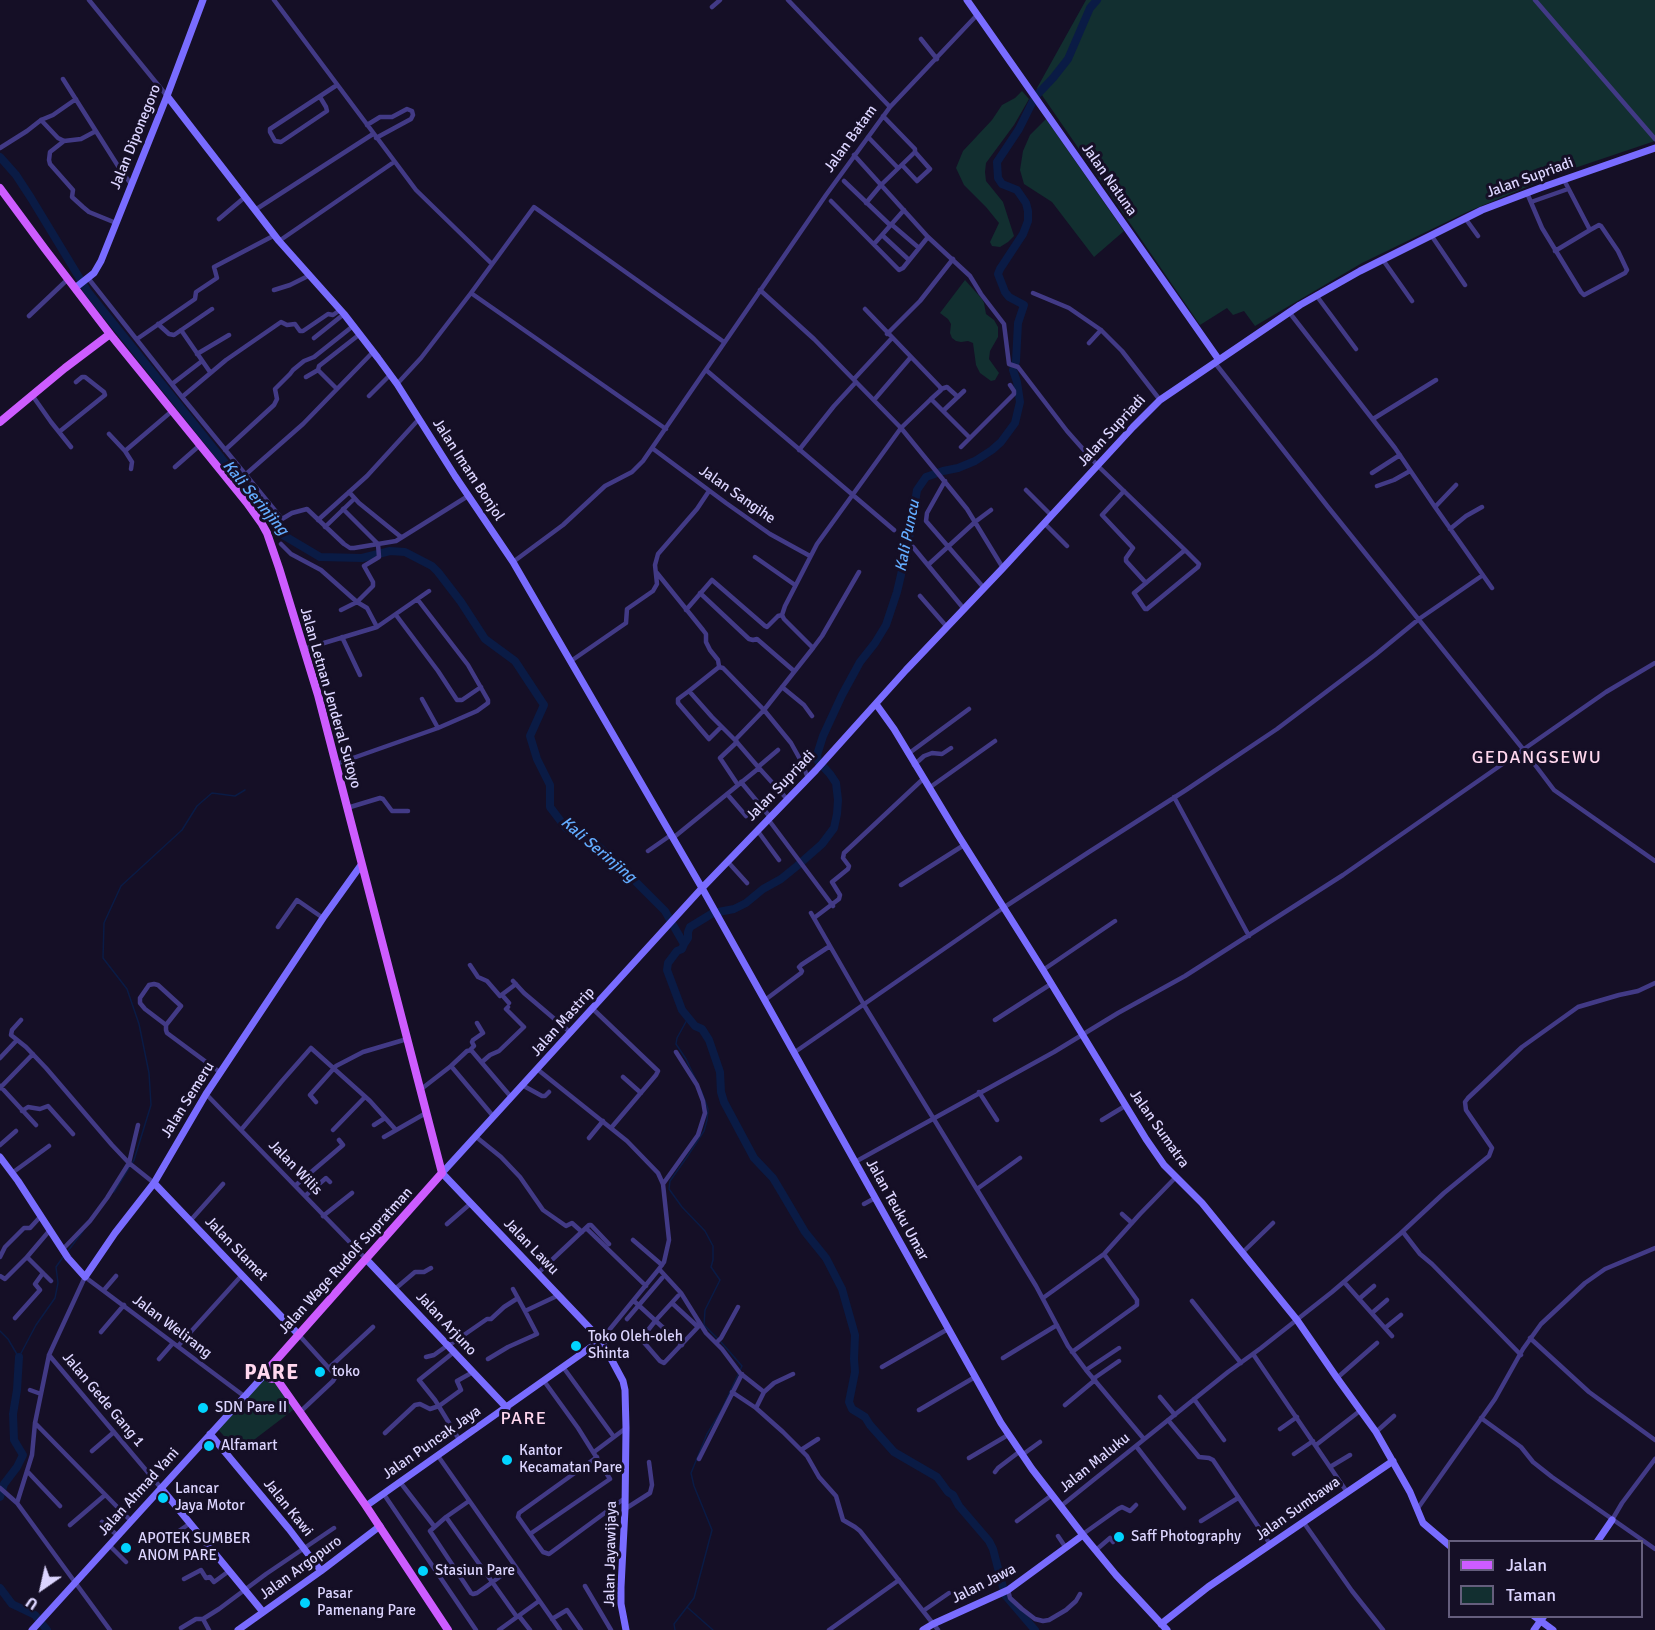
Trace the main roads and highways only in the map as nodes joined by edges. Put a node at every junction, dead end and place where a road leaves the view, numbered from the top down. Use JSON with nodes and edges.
{"nodes":[{"id":1,"x":203,"y":0,"type":"edge"},
{"id":2,"x":967,"y":0,"type":"edge"},
{"id":3,"x":167,"y":96,"type":"junction"},
{"id":4,"x":1655,"y":148,"type":"edge"},
{"id":5,"x":0,"y":188,"type":"edge"},
{"id":6,"x":77,"y":286,"type":"junction"},
{"id":7,"x":110,"y":334,"type":"junction"},
{"id":8,"x":1217,"y":362,"type":"junction"},
{"id":9,"x":0,"y":422,"type":"edge"},
{"id":10,"x":876,"y":704,"type":"junction"},
{"id":11,"x":361,"y":865,"type":"junction"},
{"id":12,"x":702,"y":888,"type":"junction"},
{"id":13,"x":437,"y":1156,"type":"junction"},
{"id":14,"x":0,"y":1157,"type":"edge"},
{"id":15,"x":442,"y":1173,"type":"junction"},
{"id":16,"x":154,"y":1183,"type":"junction"},
{"id":17,"x":431,"y":1185,"type":"junction"},
{"id":18,"x":366,"y":1259,"type":"junction"},
{"id":19,"x":298,"y":1334,"type":"junction"},
{"id":20,"x":601,"y":1340,"type":"junction"},
{"id":21,"x":268,"y":1370,"type":"junction"},
{"id":22,"x":507,"y":1408,"type":"junction"},
{"id":23,"x":210,"y":1434,"type":"junction"},
{"id":24,"x":1393,"y":1461,"type":"junction"},
{"id":25,"x":161,"y":1488,"type":"junction"},
{"id":26,"x":366,"y":1506,"type":"junction"},
{"id":27,"x":1612,"y":1520,"type":"road end"},
{"id":28,"x":380,"y":1526,"type":"junction"},
{"id":29,"x":1083,"y":1534,"type":"junction"},
{"id":30,"x":1598,"y":1540,"type":"edge"},
{"id":31,"x":1448,"y":1545,"type":"edge"},
{"id":32,"x":321,"y":1571,"type":"junction"},
{"id":33,"x":263,"y":1612,"type":"junction"},
{"id":34,"x":1540,"y":1618,"type":"edge"},
{"id":35,"x":1161,"y":1624,"type":"junction"},
{"id":36,"x":935,"y":1627,"type":"edge"},
{"id":37,"x":34,"y":1628,"type":"edge"},
{"id":38,"x":446,"y":1629,"type":"edge"},
{"id":39,"x":238,"y":1630,"type":"edge"},
{"id":40,"x":626,"y":1630,"type":"edge"},
{"id":41,"x":923,"y":1630,"type":"edge"},
{"id":42,"x":1167,"y":1630,"type":"edge"},
{"id":43,"x":1534,"y":1630,"type":"edge"},
{"id":44,"x":1553,"y":1630,"type":"edge"}],
"edges":[{"from":1,"to":3,"type":"main road","name":"Jalan Diponegoro"},
{"from":2,"to":8,"type":"main road","name":"Jalan Natuna"},
{"from":3,"to":6,"type":"main road","name":"Jalan Diponegoro"},
{"from":3,"to":12,"type":"main road","name":"Jalan Imam Bonjol"},
{"from":4,"to":8,"type":"main road","name":"Jalan Supriadi"},
{"from":5,"to":6,"type":"main road","name":"Jalan Letnan Jenderal Sutoyo"},
{"from":6,"to":7,"type":"main road","name":"Jalan Letnan Jenderal Sutoyo"},
{"from":7,"to":9,"type":"main road"},
{"from":7,"to":11,"type":"main road","name":"Jalan Letnan Jenderal Sutoyo"},
{"from":8,"to":10,"type":"main road","name":"Jalan Supriadi"},
{"from":10,"to":12,"type":"main road","name":"Jalan Supriadi"},
{"from":10,"to":24,"type":"main road","name":"Jalan Sumatra"},
{"from":11,"to":13,"type":"main road","name":"Jalan Letnan Jenderal Sutoyo"},
{"from":11,"to":16,"type":"main road","name":"Jalan Semeru"},
{"from":12,"to":15,"type":"main road","name":"Jalan Mastrip"},
{"from":12,"to":29,"type":"main road","name":"Jalan Teuku Umar"},
{"from":13,"to":15,"type":"main road","name":"Jalan Letnan Jenderal Sutoyo"},
{"from":13,"to":17,"type":"main road"},
{"from":14,"to":16,"type":"main road","name":"Jalan Semeru"},
{"from":15,"to":17,"type":"main road","name":"Jalan Wage Rudolf Supratman"},
{"from":15,"to":20,"type":"main road","name":"Jalan Lawu"},
{"from":16,"to":19,"type":"main road","name":"Jalan Slamet"},
{"from":17,"to":18,"type":"main road","name":"Jalan Wage Rudolf Supratman"},
{"from":18,"to":19,"type":"main road","name":"Jalan Wage Rudolf Supratman"},
{"from":18,"to":22,"type":"main road","name":"Jalan Arjuno"},
{"from":19,"to":21,"type":"main road","name":"Jalan Wage Rudolf Supratman"},
{"from":20,"to":22,"type":"main road","name":"Jalan Puncak Jaya"},
{"from":20,"to":40,"type":"main road","name":"Jalan Jayawijaya"},
{"from":21,"to":23,"type":"main road","name":"Jalan Ahmad Yani"},
{"from":21,"to":26,"type":"main road"},
{"from":22,"to":26,"type":"main road","name":"Jalan Puncak Jaya"},
{"from":23,"to":25,"type":"main road","name":"Jalan Ahmad Yani"},
{"from":23,"to":32,"type":"main road","name":"Jalan Kawi"},
{"from":24,"to":31,"type":"main road","name":"Jalan Sumatra"},
{"from":24,"to":35,"type":"main road","name":"Jalan Sumbawa"},
{"from":25,"to":33,"type":"main road"},
{"from":25,"to":37,"type":"main road","name":"Jalan Ahmad Yani"},
{"from":26,"to":28,"type":"main road"},
{"from":27,"to":30,"type":"main road"},
{"from":28,"to":32,"type":"main road","name":"Jalan Argopuro"},
{"from":28,"to":38,"type":"main road"},
{"from":29,"to":35,"type":"main road","name":"Jalan Teuku Umar"},
{"from":29,"to":36,"type":"main road","name":"Jalan Jawa"},
{"from":32,"to":33,"type":"main road","name":"Jalan Argopuro"},
{"from":33,"to":39,"type":"main road","name":"Jalan Argopuro"},
{"from":34,"to":43,"type":"main road"},
{"from":34,"to":44,"type":"main road"},
{"from":35,"to":42,"type":"main road","name":"Jalan Teuku Umar"},
{"from":36,"to":41,"type":"main road","name":"Jalan Jawa"}]}
